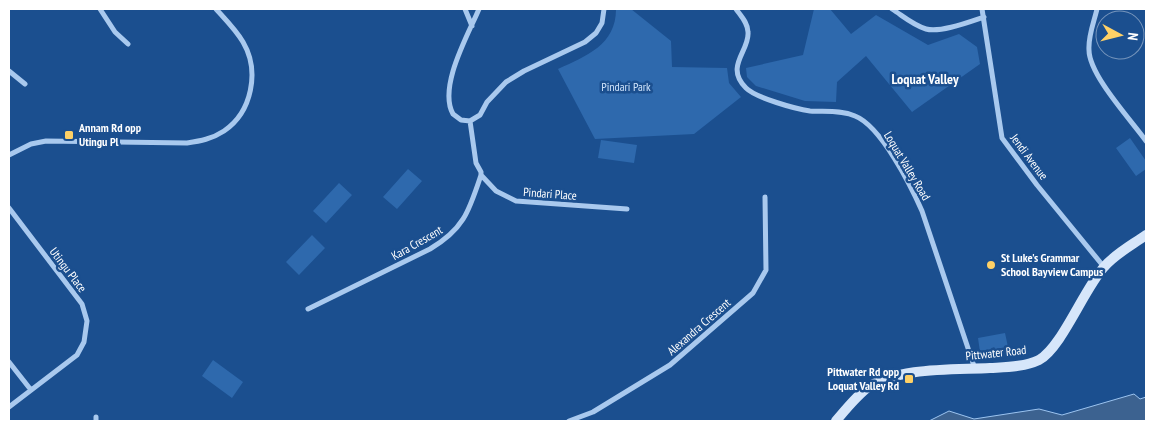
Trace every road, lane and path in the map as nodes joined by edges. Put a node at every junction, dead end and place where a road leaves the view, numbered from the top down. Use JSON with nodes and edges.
{"nodes":[{"id":1,"x":100,"y":9,"type":"edge"},
{"id":2,"x":216,"y":9,"type":"edge"},
{"id":3,"x":465,"y":9,"type":"edge"},
{"id":4,"x":479,"y":9,"type":"edge"},
{"id":5,"x":604,"y":9,"type":"edge"},
{"id":6,"x":736,"y":9,"type":"edge"},
{"id":7,"x":892,"y":9,"type":"edge"},
{"id":8,"x":982,"y":9,"type":"edge"},
{"id":9,"x":1097,"y":9,"type":"edge"},
{"id":10,"x":984,"y":18,"type":"junction"},
{"id":11,"x":472,"y":26,"type":"junction"},
{"id":12,"x":128,"y":44,"type":"dead end"},
{"id":13,"x":9,"y":71,"type":"edge"},
{"id":14,"x":25,"y":84,"type":"dead end"},
{"id":15,"x":470,"y":121,"type":"junction"},
{"id":16,"x":1146,"y":141,"type":"edge"},
{"id":17,"x":9,"y":155,"type":"edge"},
{"id":18,"x":481,"y":175,"type":"junction"},
{"id":19,"x":765,"y":197,"type":"dead end"},
{"id":20,"x":9,"y":208,"type":"edge"},
{"id":21,"x":627,"y":208,"type":"dead end"},
{"id":22,"x":1146,"y":235,"type":"edge"},
{"id":23,"x":1104,"y":266,"type":"junction"},
{"id":24,"x":308,"y":309,"type":"dead end"},
{"id":25,"x":9,"y":362,"type":"edge"},
{"id":26,"x":975,"y":369,"type":"junction"},
{"id":27,"x":31,"y":390,"type":"junction"},
{"id":28,"x":9,"y":407,"type":"edge"},
{"id":29,"x":569,"y":421,"type":"edge"},
{"id":30,"x":836,"y":421,"type":"edge"}],
"edges":[{"from":1,"to":12,"type":"street"},
{"from":2,"to":17,"type":"street"},
{"from":3,"to":11,"type":"street"},
{"from":4,"to":11,"type":"street"},
{"from":5,"to":15,"type":"street"},
{"from":6,"to":26,"type":"street","name":"Loquat Valley Road"},
{"from":7,"to":10,"type":"street"},
{"from":8,"to":10,"type":"street","name":"Jendi Avenue"},
{"from":9,"to":16,"type":"street"},
{"from":10,"to":23,"type":"street","name":"Jendi Avenue"},
{"from":11,"to":15,"type":"street"},
{"from":13,"to":14,"type":"street"},
{"from":15,"to":18,"type":"street"},
{"from":18,"to":21,"type":"street","name":"Pindari Place"},
{"from":18,"to":24,"type":"street","name":"Kara Crescent"},
{"from":19,"to":29,"type":"street","name":"Alexandra Crescent"},
{"from":20,"to":27,"type":"street","name":"Utingu Place"},
{"from":22,"to":23,"type":"main road","name":"Pittwater Road"},
{"from":23,"to":26,"type":"main road","name":"Pittwater Road"},
{"from":25,"to":27,"type":"street"},
{"from":26,"to":30,"type":"main road","name":"Pittwater Road"},
{"from":27,"to":28,"type":"street","name":"Utingu Place"}]}
